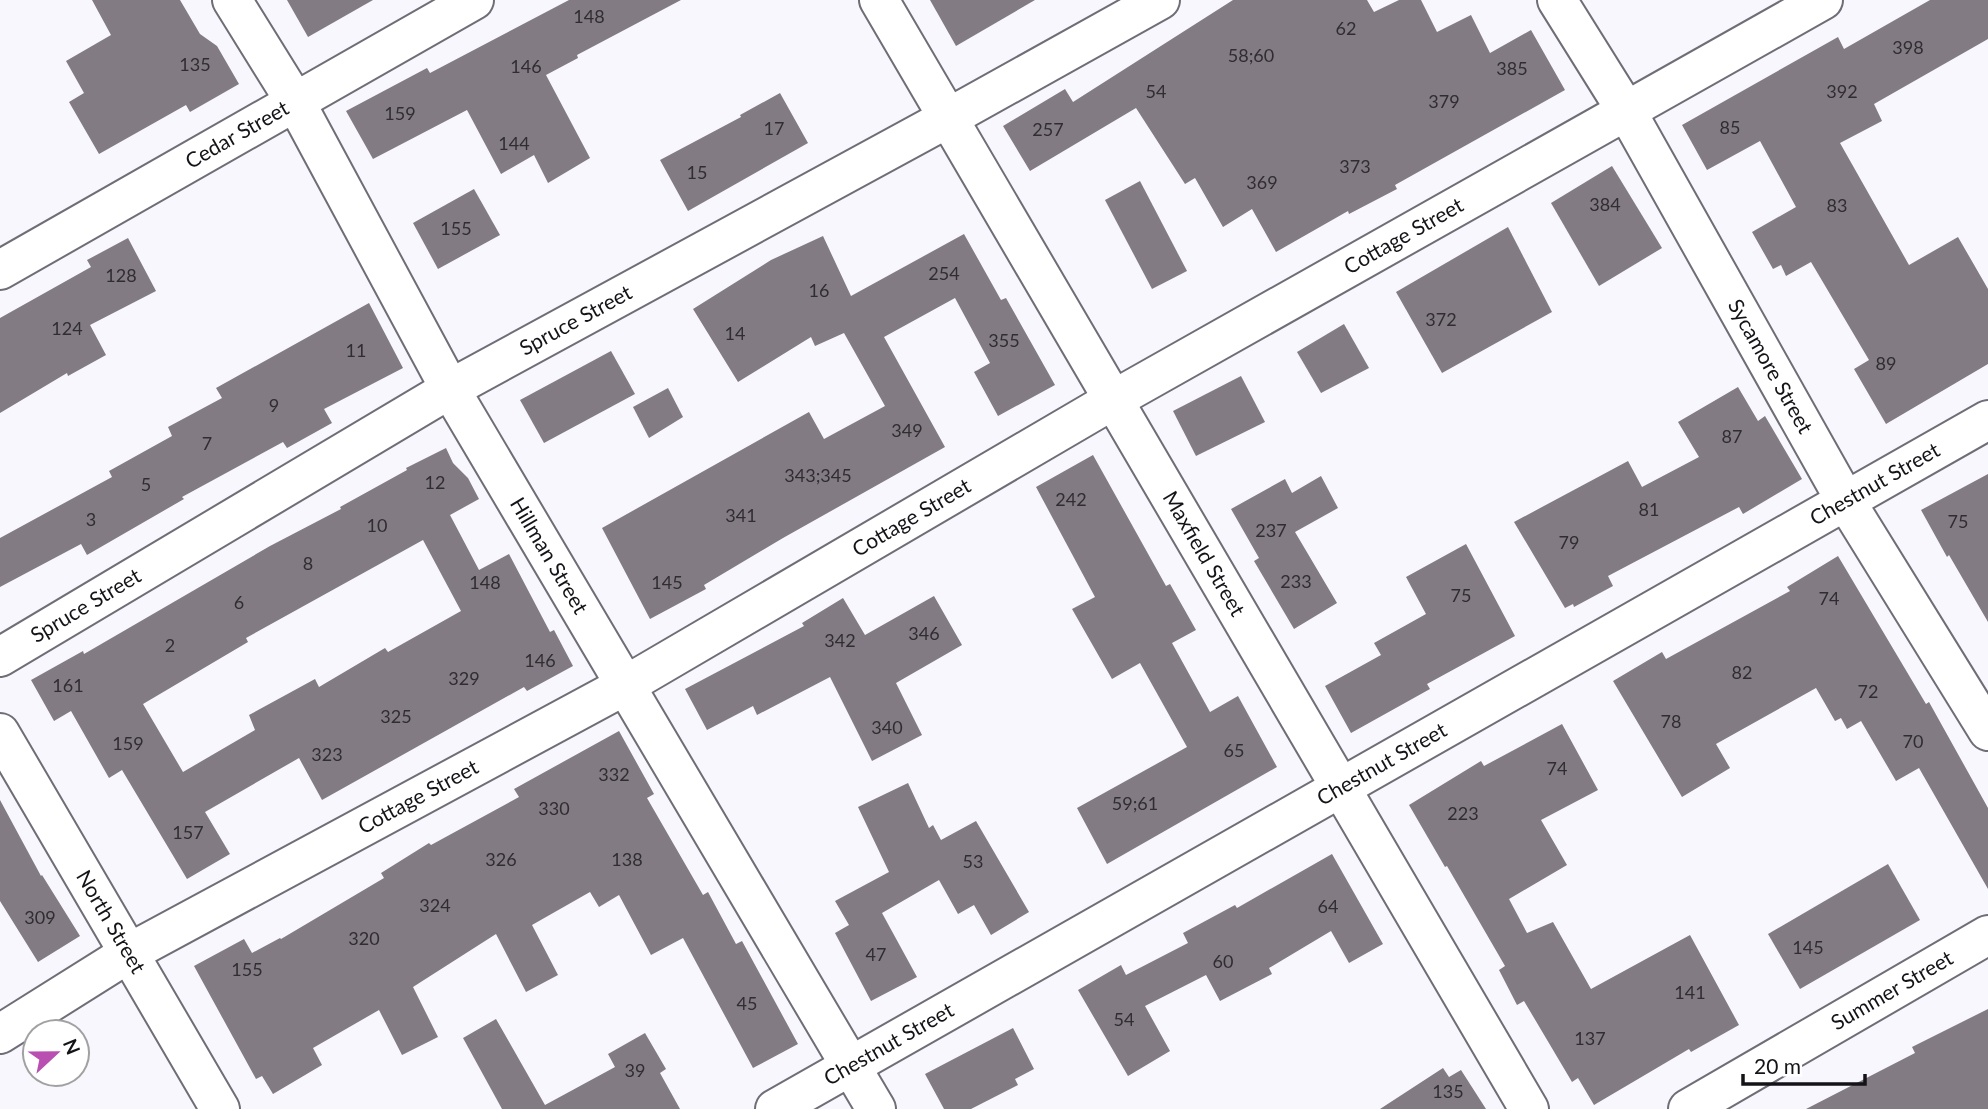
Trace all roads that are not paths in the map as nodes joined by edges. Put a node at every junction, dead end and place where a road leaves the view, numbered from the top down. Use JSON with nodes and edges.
{"nodes":[{"id":1,"x":232,"y":0,"type":"edge"},
{"id":2,"x":474,"y":0,"type":"edge"},
{"id":3,"x":879,"y":0,"type":"edge"},
{"id":4,"x":1160,"y":0,"type":"edge"},
{"id":5,"x":1557,"y":0,"type":"edge"},
{"id":6,"x":1823,"y":0,"type":"edge"},
{"id":7,"x":296,"y":103,"type":"junction"},
{"id":8,"x":1627,"y":112,"type":"junction"},
{"id":9,"x":948,"y":118,"type":"junction"},
{"id":10,"x":0,"y":270,"type":"edge"},
{"id":11,"x":450,"y":389,"type":"junction"},
{"id":12,"x":1113,"y":400,"type":"junction"},
{"id":13,"x":1988,"y":420,"type":"edge"},
{"id":14,"x":1845,"y":500,"type":"junction"},
{"id":15,"x":0,"y":657,"type":"edge"},
{"id":16,"x":626,"y":685,"type":"junction"},
{"id":17,"x":1988,"y":731,"type":"edge"},
{"id":18,"x":0,"y":733,"type":"edge"},
{"id":19,"x":1340,"y":787,"type":"junction"},
{"id":20,"x":1988,"y":935,"type":"edge"},
{"id":21,"x":129,"y":953,"type":"junction"},
{"id":22,"x":0,"y":1034,"type":"edge"},
{"id":23,"x":851,"y":1065,"type":"junction"},
{"id":24,"x":220,"y":1109,"type":"edge"},
{"id":25,"x":775,"y":1109,"type":"edge"},
{"id":26,"x":876,"y":1109,"type":"edge"},
{"id":27,"x":1529,"y":1109,"type":"edge"},
{"id":28,"x":1688,"y":1109,"type":"edge"}],
"edges":[{"from":1,"to":7,"type":"street","name":"Hillman Street"},
{"from":2,"to":7,"type":"street","name":"Cedar Street"},
{"from":3,"to":9,"type":"street","name":"Maxfield Street"},
{"from":4,"to":9,"type":"street","name":"Spruce Street"},
{"from":5,"to":8,"type":"street","name":"Sycamore Street"},
{"from":6,"to":8,"type":"street","name":"Cottage Street"},
{"from":7,"to":10,"type":"street","name":"Cedar Street"},
{"from":7,"to":11,"type":"street","name":"Hillman Street"},
{"from":8,"to":12,"type":"street","name":"Cottage Street"},
{"from":8,"to":14,"type":"street","name":"Sycamore Street"},
{"from":9,"to":11,"type":"street","name":"Spruce Street"},
{"from":9,"to":12,"type":"street","name":"Maxfield Street"},
{"from":11,"to":15,"type":"street","name":"Spruce Street"},
{"from":11,"to":16,"type":"street","name":"Hillman Street"},
{"from":12,"to":16,"type":"street","name":"Cottage Street"},
{"from":12,"to":19,"type":"street","name":"Maxfield Street"},
{"from":13,"to":14,"type":"street","name":"Chestnut Street"},
{"from":14,"to":17,"type":"street","name":"Sycamore Street"},
{"from":14,"to":19,"type":"street","name":"Chestnut Street"},
{"from":16,"to":21,"type":"street","name":"Cottage Street"},
{"from":16,"to":23,"type":"street","name":"Hillman Street"},
{"from":18,"to":21,"type":"street","name":"North Street"},
{"from":19,"to":23,"type":"street","name":"Chestnut Street"},
{"from":19,"to":27,"type":"street","name":"Maxfield Street"},
{"from":20,"to":28,"type":"street","name":"Summer Street"},
{"from":21,"to":22,"type":"street","name":"Cottage Street"},
{"from":21,"to":24,"type":"street","name":"North Street"},
{"from":23,"to":25,"type":"street","name":"Chestnut Street"},
{"from":23,"to":26,"type":"street","name":"Hillman Street"}]}
